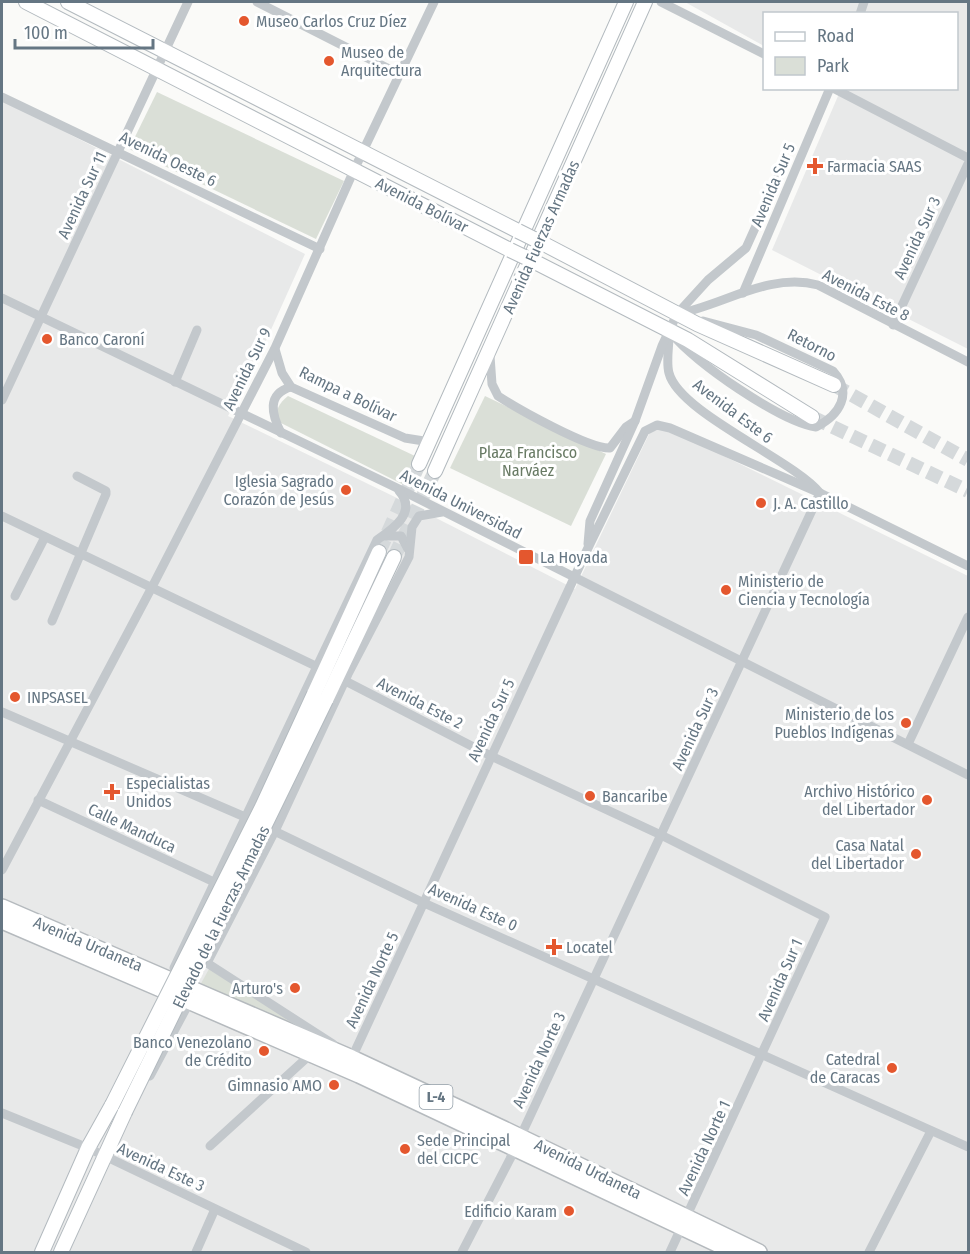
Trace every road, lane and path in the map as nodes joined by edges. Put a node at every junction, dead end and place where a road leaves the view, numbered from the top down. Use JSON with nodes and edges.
{"nodes":[{"id":1,"x":26,"y":2,"type":"edge"},
{"id":2,"x":68,"y":2,"type":"edge"},
{"id":3,"x":188,"y":2,"type":"edge"},
{"id":4,"x":257,"y":2,"type":"edge"},
{"id":5,"x":434,"y":2,"type":"edge"},
{"id":6,"x":626,"y":2,"type":"edge"},
{"id":7,"x":645,"y":2,"type":"edge"},
{"id":8,"x":661,"y":2,"type":"edge"},
{"id":9,"x":165,"y":51,"type":"junction"},
{"id":10,"x":763,"y":53,"type":"edge"},
{"id":11,"x":157,"y":69,"type":"junction"},
{"id":12,"x":399,"y":74,"type":"junction"},
{"id":13,"x":830,"y":90,"type":"edge"},
{"id":14,"x":835,"y":90,"type":"edge"},
{"id":15,"x":2,"y":97,"type":"edge"},
{"id":16,"x":119,"y":152,"type":"junction"},
{"id":17,"x":362,"y":152,"type":"junction"},
{"id":18,"x":969,"y":158,"type":"edge"},
{"id":19,"x":969,"y":164,"type":"edge"},
{"id":20,"x":354,"y":170,"type":"junction"},
{"id":21,"x":779,"y":175,"type":"dead end"},
{"id":22,"x":320,"y":249,"type":"junction"},
{"id":23,"x":743,"y":292,"type":"junction"},
{"id":24,"x":2,"y":298,"type":"edge"},
{"id":25,"x":677,"y":314,"type":"junction"},
{"id":26,"x":41,"y":317,"type":"junction"},
{"id":27,"x":893,"y":325,"type":"junction"},
{"id":28,"x":197,"y":330,"type":"dead end"},
{"id":29,"x":669,"y":330,"type":"junction"},
{"id":30,"x":274,"y":348,"type":"junction"},
{"id":31,"x":491,"y":351,"type":"junction"},
{"id":32,"x":969,"y":362,"type":"edge"},
{"id":33,"x":175,"y":382,"type":"junction"},
{"id":34,"x":834,"y":385,"type":"tunnel mouth"},
{"id":35,"x":291,"y":387,"type":"junction"},
{"id":36,"x":2,"y":400,"type":"edge"},
{"id":37,"x":242,"y":414,"type":"junction"},
{"id":38,"x":812,"y":417,"type":"tunnel mouth"},
{"id":39,"x":635,"y":421,"type":"junction"},
{"id":40,"x":650,"y":427,"type":"joint"},
{"id":41,"x":281,"y":433,"type":"junction"},
{"id":42,"x":430,"y":442,"type":"junction"},
{"id":43,"x":419,"y":464,"type":"tunnel mouth"},
{"id":44,"x":435,"y":471,"type":"tunnel mouth"},
{"id":45,"x":77,"y":476,"type":"dead end"},
{"id":46,"x":389,"y":484,"type":"junction"},
{"id":47,"x":820,"y":493,"type":"junction"},
{"id":48,"x":444,"y":512,"type":"junction"},
{"id":49,"x":2,"y":516,"type":"edge"},
{"id":50,"x":45,"y":537,"type":"junction"},
{"id":51,"x":378,"y":546,"type":"junction"},
{"id":52,"x":587,"y":550,"type":"junction"},
{"id":53,"x":82,"y":555,"type":"junction"},
{"id":54,"x":394,"y":557,"type":"tunnel mouth"},
{"id":55,"x":409,"y":557,"type":"junction"},
{"id":56,"x":969,"y":566,"type":"edge"},
{"id":57,"x":574,"y":578,"type":"junction"},
{"id":58,"x":152,"y":589,"type":"junction"},
{"id":59,"x":15,"y":596,"type":"dead end"},
{"id":60,"x":969,"y":617,"type":"edge"},
{"id":61,"x":52,"y":621,"type":"dead end"},
{"id":62,"x":744,"y":661,"type":"junction"},
{"id":63,"x":331,"y":673,"type":"junction"},
{"id":64,"x":321,"y":695,"type":"junction"},
{"id":65,"x":2,"y":712,"type":"edge"},
{"id":66,"x":68,"y":742,"type":"junction"},
{"id":67,"x":908,"y":744,"type":"junction"},
{"id":68,"x":491,"y":756,"type":"junction"},
{"id":69,"x":969,"y":775,"type":"edge"},
{"id":70,"x":38,"y":800,"type":"junction"},
{"id":71,"x":245,"y":817,"type":"junction"},
{"id":72,"x":275,"y":831,"type":"junction"},
{"id":73,"x":661,"y":835,"type":"junction"},
{"id":74,"x":2,"y":870,"type":"edge"},
{"id":75,"x":214,"y":882,"type":"junction"},
{"id":76,"x":424,"y":903,"type":"junction"},
{"id":77,"x":2,"y":907,"type":"edge"},
{"id":78,"x":825,"y":916,"type":"joint"},
{"id":79,"x":2,"y":921,"type":"edge"},
{"id":80,"x":593,"y":976,"type":"junction"},
{"id":81,"x":176,"y":989,"type":"junction"},
{"id":82,"x":311,"y":1054,"type":"junction"},
{"id":83,"x":763,"y":1055,"type":"junction"},
{"id":84,"x":349,"y":1064,"type":"junction"},
{"id":85,"x":118,"y":1109,"type":"junction"},
{"id":86,"x":2,"y":1113,"type":"edge"},
{"id":87,"x":931,"y":1131,"type":"junction"},
{"id":88,"x":518,"y":1142,"type":"junction"},
{"id":89,"x":210,"y":1146,"type":"dead end"},
{"id":90,"x":969,"y":1147,"type":"edge"},
{"id":91,"x":88,"y":1148,"type":"junction"},
{"id":92,"x":106,"y":1157,"type":"junction"},
{"id":93,"x":215,"y":1209,"type":"junction"},
{"id":94,"x":685,"y":1222,"type":"junction"},
{"id":95,"x":42,"y":1252,"type":"edge"},
{"id":96,"x":61,"y":1252,"type":"edge"},
{"id":97,"x":196,"y":1252,"type":"edge"},
{"id":98,"x":306,"y":1252,"type":"edge"},
{"id":99,"x":462,"y":1252,"type":"edge"},
{"id":100,"x":670,"y":1252,"type":"edge"},
{"id":101,"x":734,"y":1252,"type":"edge"},
{"id":102,"x":759,"y":1252,"type":"edge"},
{"id":103,"x":869,"y":1252,"type":"edge"}],
"edges":[{"from":1,"to":11,"type":"main road","name":"Avenida Bolívar"},
{"from":2,"to":9,"type":"main road","name":"Avenida Bolívar"},
{"from":3,"to":9,"type":"street","name":"Avenida Sur 11"},
{"from":4,"to":12,"type":"street"},
{"from":5,"to":12,"type":"street","name":"Avenida Sur 9"},
{"from":6,"to":42,"type":"main road","name":"Avenida Fuerzas Armadas"},
{"from":7,"to":31,"type":"main road","name":"Avenida Fuerzas Armadas"},
{"from":8,"to":10,"type":"street"},
{"from":9,"to":11,"type":"street","name":"Avenida Sur 11"},
{"from":9,"to":17,"type":"main road","name":"Avenida Bolívar"},
{"from":11,"to":16,"type":"street","name":"Avenida Sur 11"},
{"from":11,"to":20,"type":"main road","name":"Avenida Bolívar"},
{"from":12,"to":17,"type":"street","name":"Avenida Sur 9"},
{"from":13,"to":23,"type":"street","name":"Avenida Sur 5"},
{"from":14,"to":18,"type":"street"},
{"from":15,"to":16,"type":"street","name":"Avenida Oeste 6"},
{"from":16,"to":22,"type":"street","name":"Avenida Oeste 6"},
{"from":16,"to":26,"type":"street","name":"Avenida Sur 11"},
{"from":17,"to":20,"type":"street","name":"Avenida Sur 9"},
{"from":17,"to":25,"type":"main road","name":"Avenida Bolívar","bridge":true},
{"from":19,"to":27,"type":"street","name":"Avenida Sur 3"},
{"from":20,"to":22,"type":"street","name":"Avenida Sur 9"},
{"from":20,"to":29,"type":"main road","name":"Avenida Bolívar","bridge":true},
{"from":21,"to":25,"type":"street","name":"Avenida Sur 5"},
{"from":22,"to":30,"type":"street","name":"Avenida Sur 9"},
{"from":23,"to":25,"type":"street","name":"Avenida Este 8"},
{"from":23,"to":27,"type":"street","name":"Avenida Este 8"},
{"from":24,"to":26,"type":"street","name":"Avenida Universidad"},
{"from":25,"to":29,"type":"street","name":"Avenida Sur 5"},
{"from":25,"to":29,"type":"street","name":"Retorno"},
{"from":25,"to":34,"type":"main road","name":"Avenida Bolívar"},
{"from":26,"to":33,"type":"street","name":"Avenida Universidad"},
{"from":26,"to":36,"type":"street","name":"Avenida Sur 11"},
{"from":27,"to":32,"type":"street","name":"Avenida Este 8"},
{"from":28,"to":33,"type":"street"},
{"from":29,"to":38,"type":"main road","name":"Avenida Bolívar"},
{"from":29,"to":39,"type":"street","name":"Avenida Sur 5"},
{"from":29,"to":47,"type":"street","name":"Avenida Este 6"},
{"from":30,"to":35,"type":"street","name":"Rampa a Bolívar"},
{"from":30,"to":37,"type":"street","name":"Avenida Sur 9"},
{"from":31,"to":39,"type":"street"},
{"from":31,"to":44,"type":"main road","name":"Avenida Fuerzas Armadas"},
{"from":33,"to":37,"type":"street","name":"Avenida Universidad"},
{"from":35,"to":41,"type":"street"},
{"from":35,"to":42,"type":"street","name":"Rampa a Bolívar"},
{"from":37,"to":41,"type":"street","name":"Avenida Universidad"},
{"from":37,"to":58,"type":"street","name":"Avenida Sur 9"},
{"from":39,"to":52,"type":"street","name":"Avenida Sur 5"},
{"from":40,"to":47,"type":"street","name":"Avenida Este 6"},
{"from":40,"to":52,"type":"street","name":"Avenida Sur 5"},
{"from":41,"to":46,"type":"street","name":"Avenida Universidad"},
{"from":42,"to":43,"type":"main road","name":"Avenida Fuerzas Armadas"},
{"from":45,"to":53,"type":"street"},
{"from":46,"to":48,"type":"street","name":"Avenida Universidad"},
{"from":46,"to":51,"type":"street"},
{"from":47,"to":56,"type":"street","name":"Avenida Este 6"},
{"from":47,"to":62,"type":"street","name":"Avenida Sur 3"},
{"from":48,"to":55,"type":"street"},
{"from":48,"to":57,"type":"street","name":"Avenida Universidad"},
{"from":49,"to":50,"type":"street","name":"Avenida Este 2"},
{"from":50,"to":53,"type":"street","name":"Avenida Este 2"},
{"from":50,"to":59,"type":"street"},
{"from":51,"to":55,"type":"street"},
{"from":51,"to":63,"type":"main road"},
{"from":51,"to":63,"type":"street"},
{"from":52,"to":57,"type":"street","name":"Avenida Sur 5"},
{"from":53,"to":58,"type":"street","name":"Avenida Este 2"},
{"from":53,"to":61,"type":"street"},
{"from":54,"to":63,"type":"main road"},
{"from":55,"to":63,"type":"street"},
{"from":57,"to":62,"type":"street","name":"Avenida Universidad"},
{"from":57,"to":68,"type":"street","name":"Avenida Sur 5"},
{"from":58,"to":63,"type":"street","name":"Avenida Este 2"},
{"from":58,"to":66,"type":"street","name":"Avenida Sur 9"},
{"from":60,"to":67,"type":"street"},
{"from":62,"to":67,"type":"street","name":"Avenida Universidad"},
{"from":62,"to":73,"type":"street","name":"Avenida Sur 3"},
{"from":63,"to":64,"type":"main road","name":"Elevado de la Fuerzas Armadas"},
{"from":63,"to":64,"type":"main road"},
{"from":63,"to":68,"type":"street","name":"Avenida Este 2"},
{"from":64,"to":71,"type":"street"},
{"from":64,"to":72,"type":"street"},
{"from":64,"to":85,"type":"main road","name":"Elevado de la Fuerzas Armadas","bridge":true},
{"from":65,"to":66,"type":"street","name":"Avenida Este 0"},
{"from":66,"to":70,"type":"street","name":"Avenida Sur 9"},
{"from":66,"to":71,"type":"street","name":"Avenida Este 0"},
{"from":67,"to":69,"type":"street","name":"Avenida Universidad"},
{"from":68,"to":73,"type":"street","name":"Avenida Este 2"},
{"from":68,"to":76,"type":"street","name":"Avenida Sur 5"},
{"from":70,"to":74,"type":"street","name":"Avenida Sur 9"},
{"from":70,"to":75,"type":"street","name":"Calle Manduca"},
{"from":71,"to":72,"type":"street","name":"Avenida Este 0"},
{"from":71,"to":75,"type":"street"},
{"from":72,"to":76,"type":"street","name":"Avenida Este 0"},
{"from":72,"to":84,"type":"street"},
{"from":73,"to":78,"type":"street","name":"Avenida Este 2"},
{"from":73,"to":80,"type":"street","name":"Avenida Sur 3"},
{"from":75,"to":81,"type":"street"},
{"from":76,"to":80,"type":"street","name":"Avenida Este 0"},
{"from":76,"to":84,"type":"street","name":"Avenida Norte 5"},
{"from":77,"to":81,"type":"main road","name":"Avenida Urdaneta","number":"L-4"},
{"from":78,"to":83,"type":"street","name":"Avenida Sur 1"},
{"from":79,"to":81,"type":"main road","name":"Avenida Urdaneta","number":"L-4"},
{"from":80,"to":83,"type":"street","name":"Avenida Este 0"},
{"from":80,"to":88,"type":"street","name":"Avenida Norte 3"},
{"from":81,"to":82,"type":"main road","name":"Avenida Urdaneta","number":"L-4"},
{"from":81,"to":84,"type":"main road","name":"Avenida Urdaneta","number":"L-4"},
{"from":81,"to":91,"type":"street"},
{"from":81,"to":92,"type":"street"},
{"from":82,"to":84,"type":"main road","name":"Avenida Urdaneta","number":"L-4"},
{"from":82,"to":89,"type":"street"},
{"from":83,"to":87,"type":"street","name":"Avenida Este 0"},
{"from":83,"to":94,"type":"street","name":"Avenida Norte 1"},
{"from":84,"to":88,"type":"main road","name":"Avenida Urdaneta","number":"L-4"},
{"from":85,"to":91,"type":"main road","name":"Elevado de la Fuerzas Armadas"},
{"from":85,"to":92,"type":"main road","name":"Elevado de la Fuerzas Armadas"},
{"from":86,"to":91,"type":"street","name":"Avenida Este 3"},
{"from":87,"to":90,"type":"street","name":"Avenida Este 0"},
{"from":87,"to":103,"type":"street"},
{"from":88,"to":94,"type":"main road","name":"Avenida Urdaneta","number":"L-4"},
{"from":88,"to":99,"type":"street","name":"Avenida Norte 3"},
{"from":91,"to":92,"type":"street","name":"Avenida Este 3"},
{"from":91,"to":95,"type":"main road"},
{"from":92,"to":93,"type":"street","name":"Avenida Este 3"},
{"from":92,"to":96,"type":"main road"},
{"from":93,"to":97,"type":"street"},
{"from":93,"to":98,"type":"street","name":"Avenida Este 3"},
{"from":94,"to":100,"type":"street","name":"Avenida Norte 1"},
{"from":94,"to":101,"type":"main road","name":"Avenida Urdaneta","number":"L-4"},
{"from":94,"to":102,"type":"main road","name":"Avenida Urdaneta","number":"L-4"}]}
